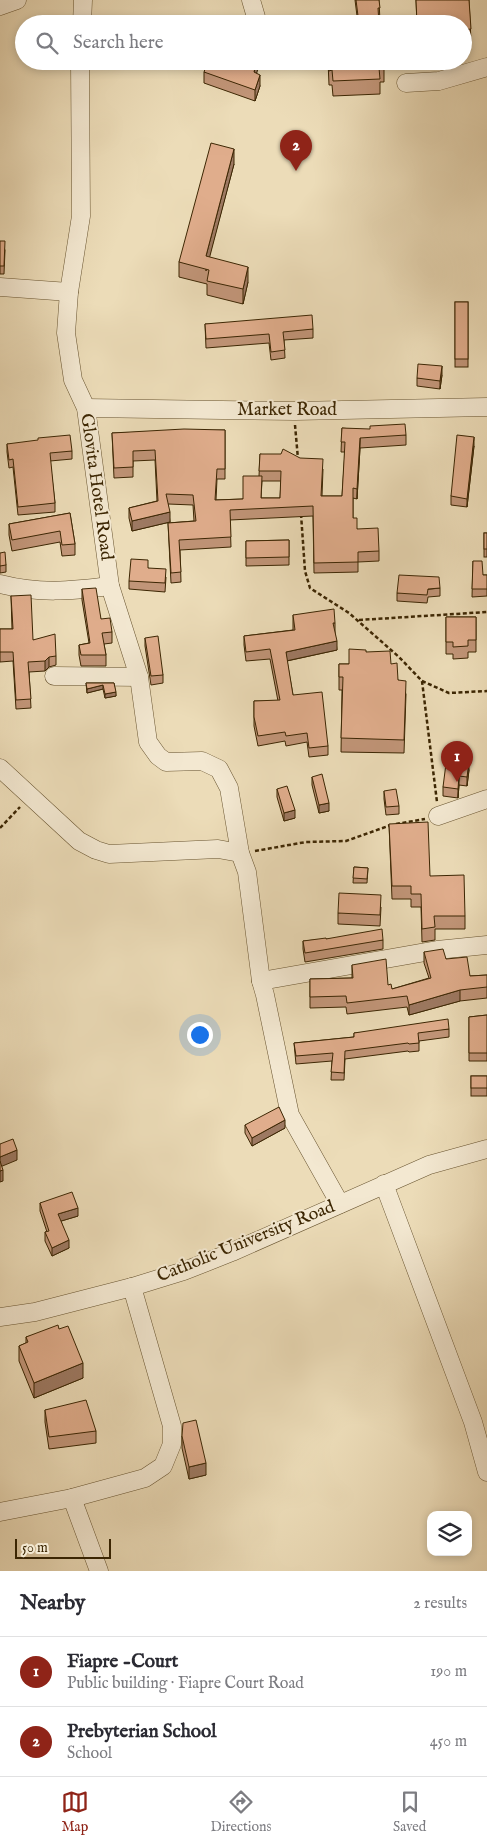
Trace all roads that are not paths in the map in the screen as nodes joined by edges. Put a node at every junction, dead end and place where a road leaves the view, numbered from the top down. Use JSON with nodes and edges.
{"nodes":[{"id":1,"x":17,"y":0,"type":"edge"},
{"id":2,"x":82,"y":0,"type":"edge"},
{"id":3,"x":251,"y":0,"type":"edge"},
{"id":4,"x":0,"y":6,"type":"edge"},
{"id":5,"x":82,"y":15,"type":"edge"},
{"id":6,"x":255,"y":15,"type":"edge"},
{"id":7,"x":487,"y":67,"type":"edge"},
{"id":8,"x":80,"y":70,"type":"edge"},
{"id":9,"x":406,"y":83,"type":"dead end"},
{"id":10,"x":0,"y":287,"type":"edge"},
{"id":11,"x":69,"y":292,"type":"junction"},
{"id":12,"x":487,"y":407,"type":"edge"},
{"id":13,"x":86,"y":408,"type":"junction"},
{"id":14,"x":0,"y":584,"type":"edge"},
{"id":15,"x":110,"y":586,"type":"junction"},
{"id":16,"x":54,"y":676,"type":"dead end"},
{"id":17,"x":139,"y":677,"type":"junction"},
{"id":18,"x":0,"y":768,"type":"edge"},
{"id":19,"x":487,"y":799,"type":"edge"},
{"id":20,"x":438,"y":816,"type":"road end"},
{"id":21,"x":240,"y":853,"type":"junction"},
{"id":22,"x":487,"y":946,"type":"edge"},
{"id":23,"x":261,"y":981,"type":"junction"},
{"id":24,"x":487,"y":1149,"type":"edge"},
{"id":25,"x":384,"y":1184,"type":"junction"},
{"id":26,"x":340,"y":1204,"type":"junction"},
{"id":27,"x":132,"y":1287,"type":"junction"},
{"id":28,"x":0,"y":1317,"type":"edge"},
{"id":29,"x":487,"y":1472,"type":"edge"},
{"id":30,"x":72,"y":1498,"type":"junction"},
{"id":31,"x":0,"y":1512,"type":"edge"},
{"id":32,"x":99,"y":1571,"type":"edge"}],
"edges":[{"from":1,"to":4,"type":"street"},
{"from":2,"to":5,"type":"street"},
{"from":3,"to":6,"type":"street"},
{"from":7,"to":9,"type":"street"},
{"from":8,"to":11,"type":"street","name":"Glovita Hotel Road"},
{"from":10,"to":11,"type":"street"},
{"from":11,"to":13,"type":"street","name":"Glovita Hotel Road"},
{"from":12,"to":13,"type":"street","name":"Market Road"},
{"from":13,"to":15,"type":"street","name":"Glovita Hotel Road"},
{"from":14,"to":15,"type":"street"},
{"from":15,"to":17,"type":"street","name":"Glovita Hotel Road"},
{"from":16,"to":17,"type":"street"},
{"from":17,"to":21,"type":"street","name":"Glovita Hotel Road"},
{"from":18,"to":21,"type":"street"},
{"from":19,"to":20,"type":"street"},
{"from":21,"to":23,"type":"street","name":"Glovita Hotel Road"},
{"from":22,"to":23,"type":"street"},
{"from":23,"to":26,"type":"street","name":"Glovita Hotel Road"},
{"from":24,"to":25,"type":"street","name":"Catholic University Road"},
{"from":25,"to":26,"type":"street","name":"Catholic University Road"},
{"from":25,"to":29,"type":"street"},
{"from":26,"to":27,"type":"street","name":"Catholic University Road"},
{"from":27,"to":28,"type":"street","name":"Catholic University Road"},
{"from":27,"to":30,"type":"street"},
{"from":30,"to":31,"type":"street"},
{"from":30,"to":32,"type":"street"}]}
